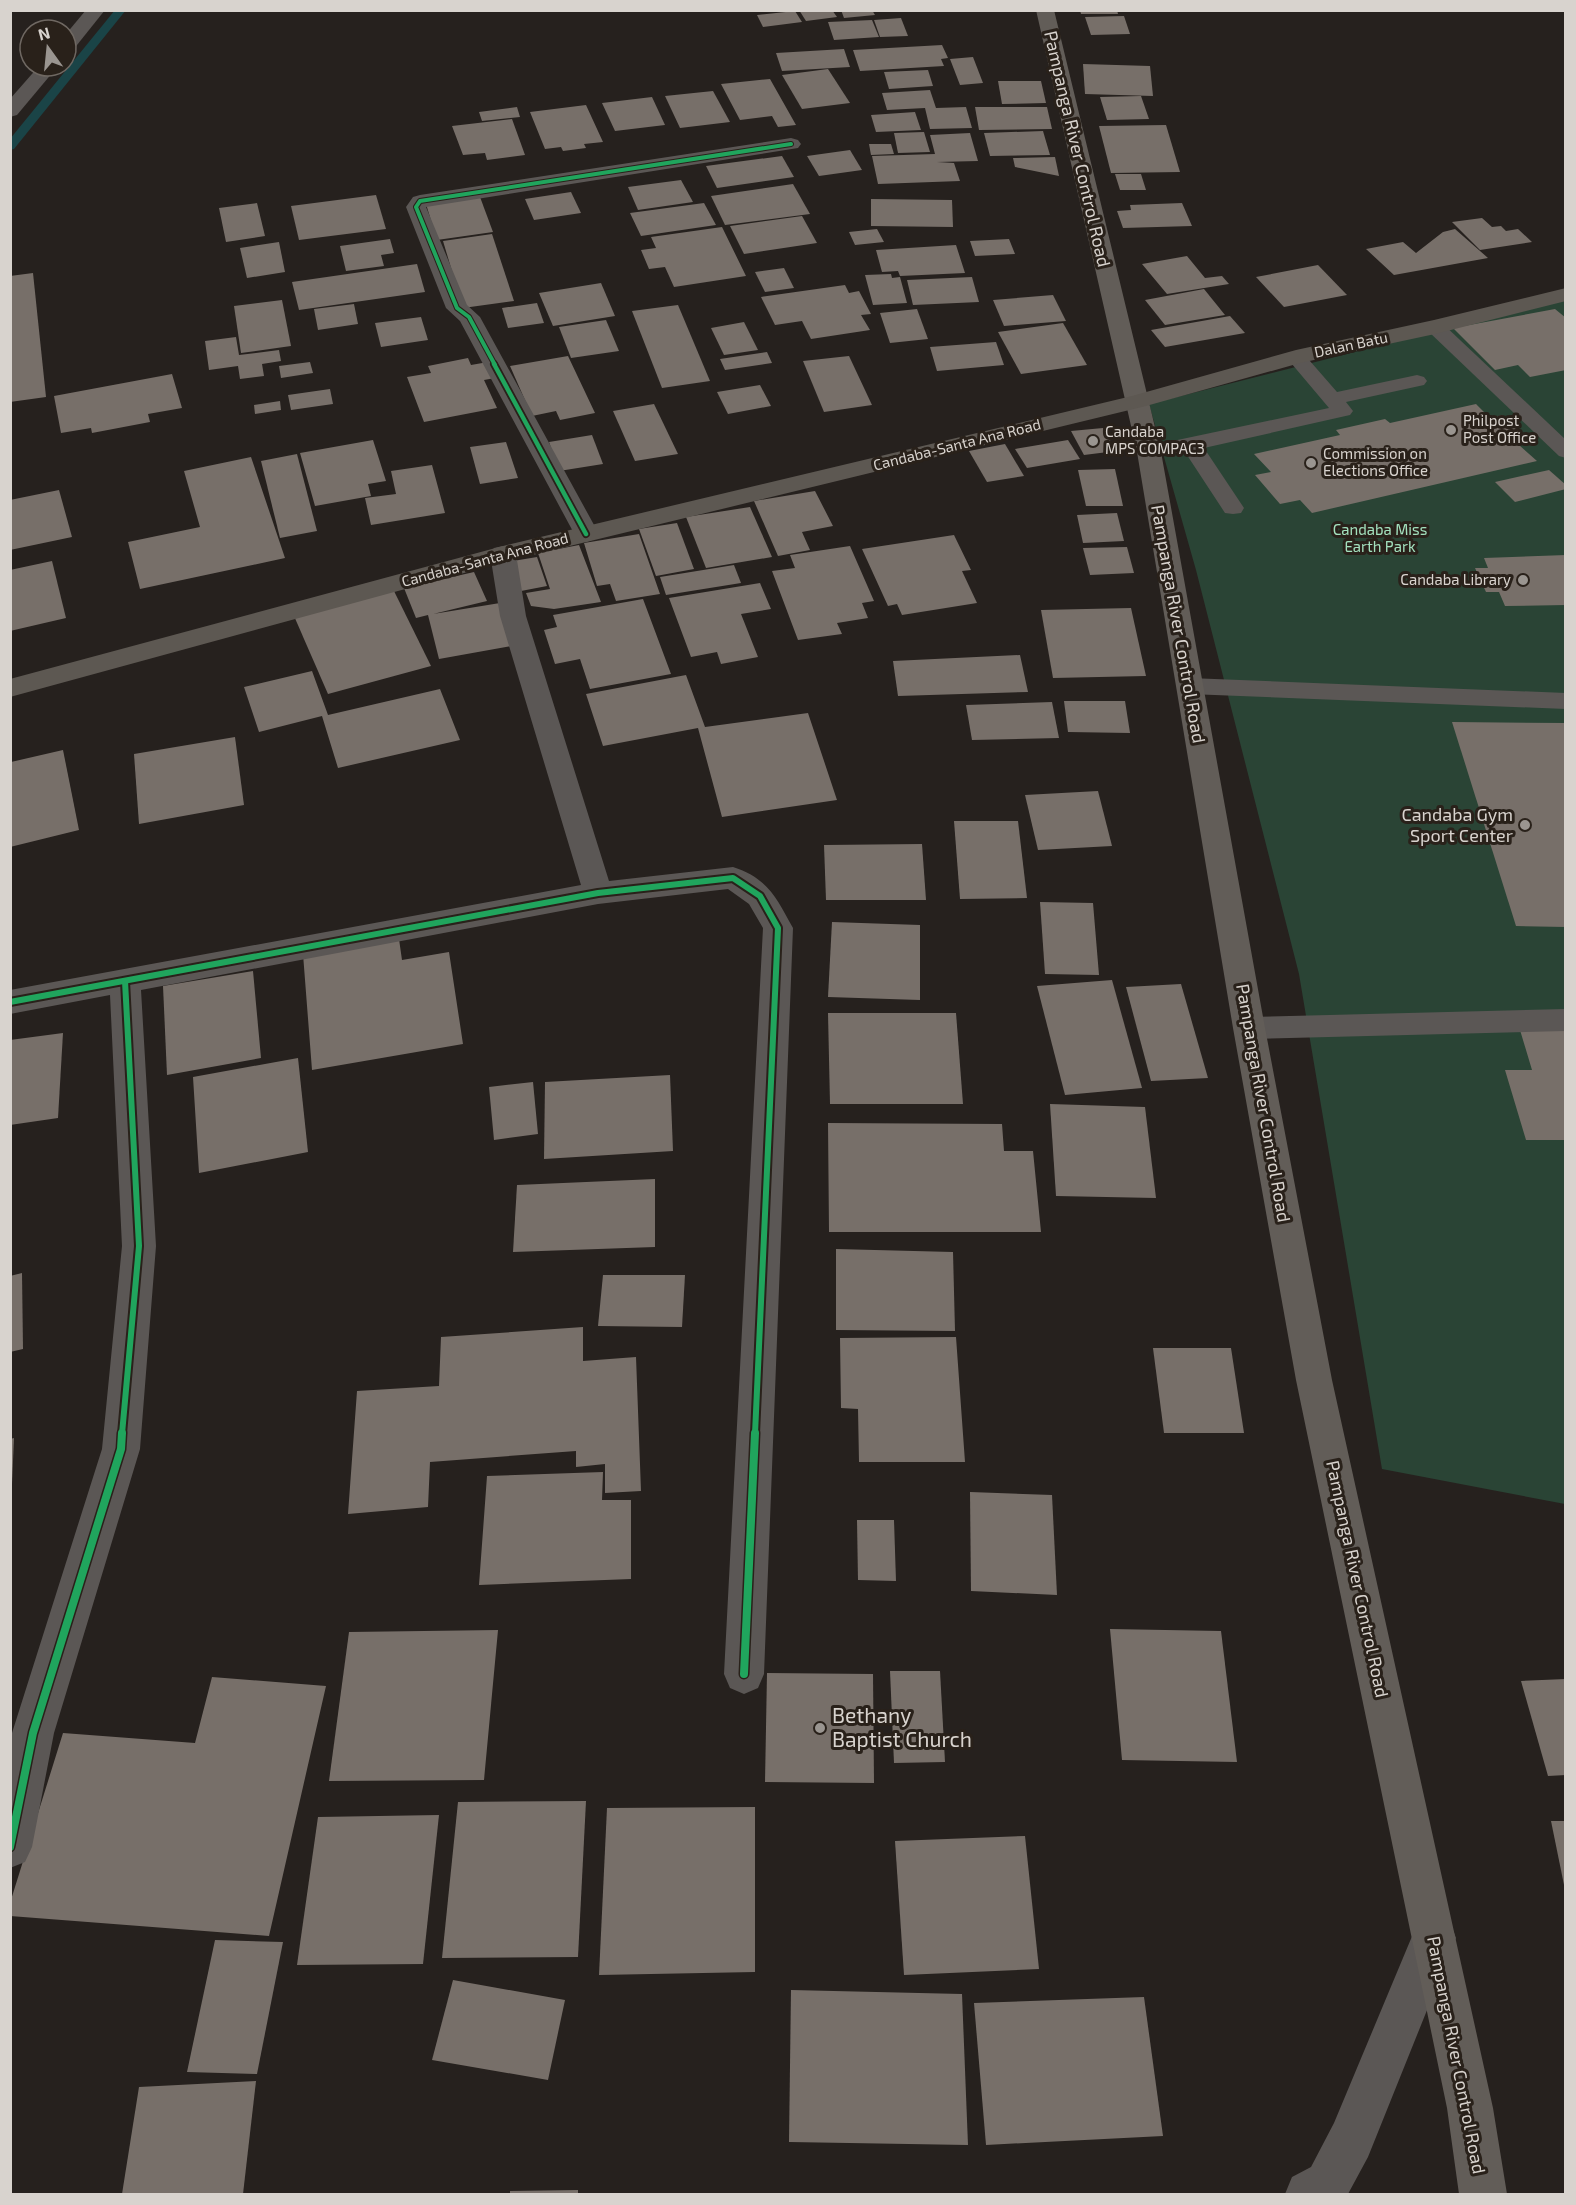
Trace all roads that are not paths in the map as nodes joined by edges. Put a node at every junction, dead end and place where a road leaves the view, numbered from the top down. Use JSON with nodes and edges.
{"nodes":[{"id":1,"x":96,"y":10,"type":"edge"},
{"id":2,"x":1045,"y":10,"type":"edge"},
{"id":3,"x":78,"y":32,"type":"edge"},
{"id":4,"x":39,"y":78,"type":"edge"},
{"id":5,"x":10,"y":111,"type":"edge"},
{"id":6,"x":791,"y":144,"type":"dead end"},
{"id":7,"x":1566,"y":294,"type":"edge"},
{"id":8,"x":1435,"y":327,"type":"junction"},
{"id":9,"x":1296,"y":357,"type":"junction"},
{"id":10,"x":1417,"y":381,"type":"dead end"},
{"id":11,"x":1332,"y":399,"type":"junction"},
{"id":12,"x":1138,"y":401,"type":"junction"},
{"id":13,"x":1191,"y":445,"type":"junction"},
{"id":14,"x":1149,"y":452,"type":"junction"},
{"id":15,"x":1566,"y":452,"type":"edge"},
{"id":16,"x":1233,"y":508,"type":"dead end"},
{"id":17,"x":586,"y":534,"type":"junction"},
{"id":18,"x":503,"y":554,"type":"junction"},
{"id":19,"x":1189,"y":686,"type":"junction"},
{"id":20,"x":10,"y":688,"type":"edge"},
{"id":21,"x":1566,"y":700,"type":"edge"},
{"id":22,"x":598,"y":893,"type":"junction"},
{"id":23,"x":125,"y":981,"type":"junction"},
{"id":24,"x":10,"y":1002,"type":"edge"},
{"id":25,"x":1566,"y":1020,"type":"edge"},
{"id":26,"x":1249,"y":1028,"type":"junction"},
{"id":27,"x":744,"y":1674,"type":"dead end"},
{"id":28,"x":10,"y":1847,"type":"edge"},
{"id":29,"x":1434,"y":1938,"type":"junction"},
{"id":30,"x":1309,"y":2194,"type":"edge"},
{"id":31,"x":1483,"y":2194,"type":"edge"}],
"edges":[{"from":1,"to":3,"type":"street"},
{"from":2,"to":12,"type":"main road","name":"Pampanga River Control Road"},
{"from":4,"to":5,"type":"street"},
{"from":6,"to":17,"type":"street"},
{"from":7,"to":8,"type":"main road","name":"Dalan Batu"},
{"from":8,"to":9,"type":"main road","name":"Dalan Batu"},
{"from":8,"to":15,"type":"lane"},
{"from":9,"to":11,"type":"lane"},
{"from":9,"to":12,"type":"main road","name":"Dalan Batu"},
{"from":10,"to":11,"type":"lane"},
{"from":11,"to":13,"type":"lane"},
{"from":12,"to":14,"type":"main road","name":"Pampanga River Control Road"},
{"from":12,"to":17,"type":"main road","name":"Candaba-Santa Ana Road"},
{"from":13,"to":14,"type":"lane"},
{"from":13,"to":16,"type":"lane"},
{"from":14,"to":19,"type":"main road","name":"Pampanga River Control Road"},
{"from":17,"to":18,"type":"main road","name":"Candaba-Santa Ana Road"},
{"from":18,"to":20,"type":"main road","name":"Candaba-Santa Ana Road"},
{"from":18,"to":22,"type":"street"},
{"from":19,"to":21,"type":"lane"},
{"from":19,"to":26,"type":"main road","name":"Pampanga River Control Road"},
{"from":22,"to":23,"type":"street"},
{"from":22,"to":27,"type":"street"},
{"from":23,"to":24,"type":"street"},
{"from":23,"to":28,"type":"street"},
{"from":25,"to":26,"type":"lane"},
{"from":26,"to":29,"type":"main road","name":"Pampanga River Control Road"},
{"from":29,"to":30,"type":"street"},
{"from":29,"to":31,"type":"main road","name":"Pampanga River Control Road"}]}
